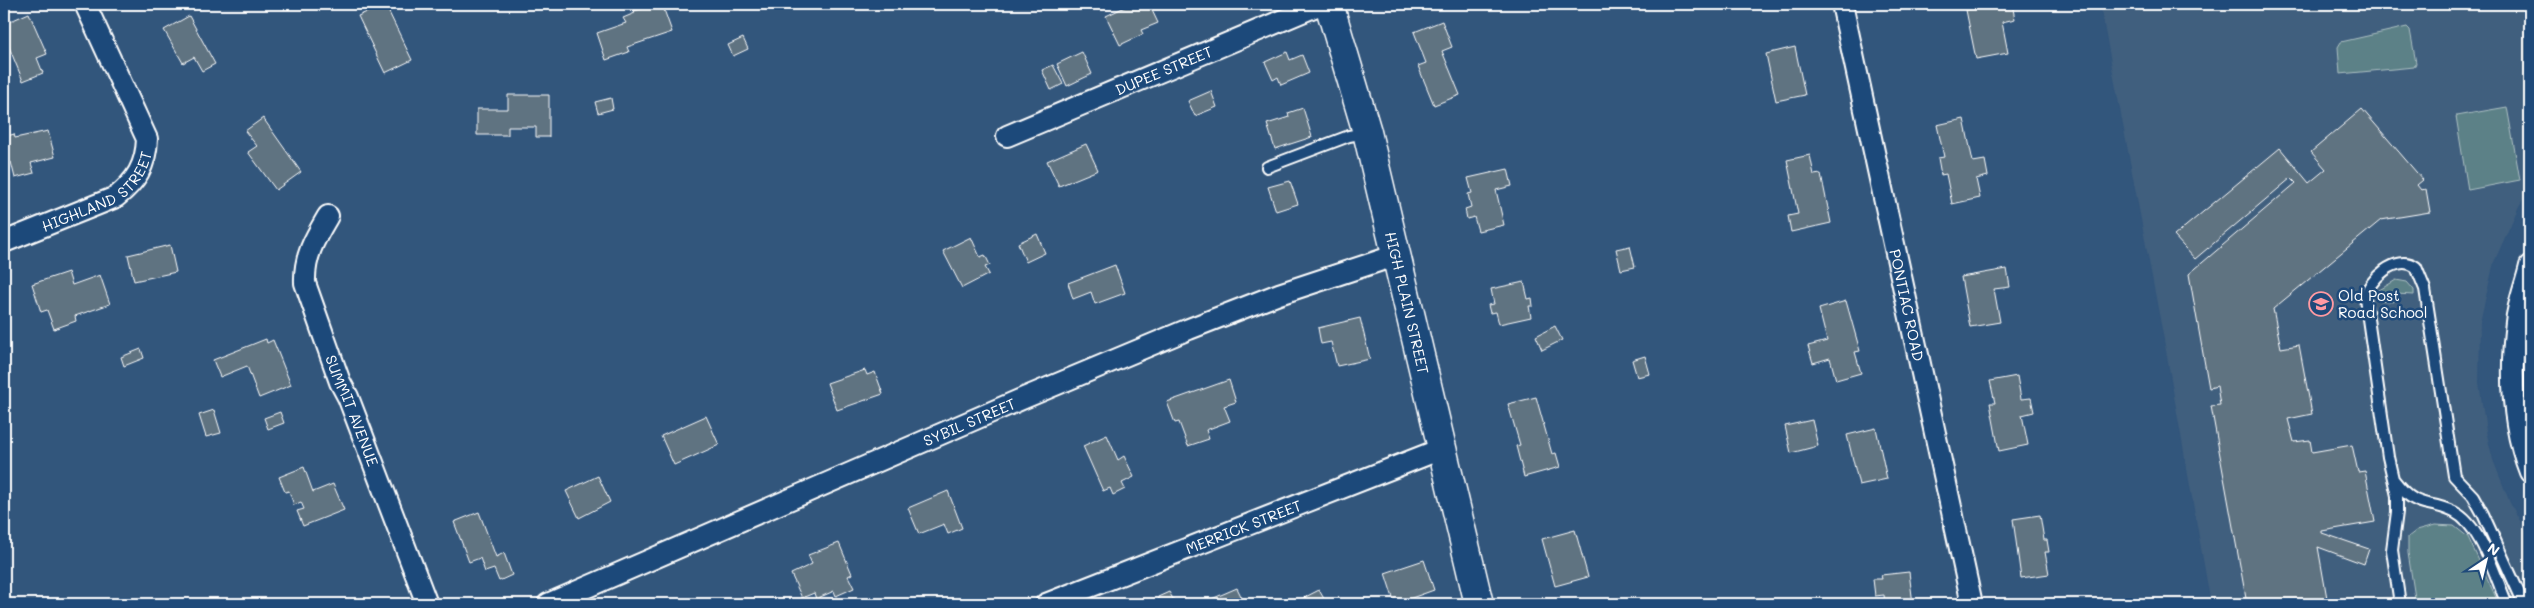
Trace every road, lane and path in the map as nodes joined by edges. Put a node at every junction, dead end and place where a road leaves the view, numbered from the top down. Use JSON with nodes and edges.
{"nodes":[{"id":1,"x":86,"y":4,"type":"edge"},
{"id":2,"x":1321,"y":4,"type":"edge"},
{"id":3,"x":1329,"y":4,"type":"edge"},
{"id":4,"x":1842,"y":4,"type":"edge"},
{"id":5,"x":1367,"y":132,"type":"junction"},
{"id":6,"x":1007,"y":136,"type":"dead end"},
{"id":7,"x":1267,"y":167,"type":"dead end"},
{"id":8,"x":328,"y":216,"type":"dead end"},
{"id":9,"x":4,"y":242,"type":"edge"},
{"id":10,"x":1397,"y":255,"type":"junction"},
{"id":11,"x":2530,"y":266,"type":"edge"},
{"id":12,"x":1441,"y":449,"type":"junction"},
{"id":13,"x":2530,"y":472,"type":"edge"},
{"id":14,"x":2394,"y":480,"type":"junction"},
{"id":15,"x":427,"y":604,"type":"edge"},
{"id":16,"x":548,"y":604,"type":"edge"},
{"id":17,"x":1046,"y":604,"type":"edge"},
{"id":18,"x":1478,"y":604,"type":"edge"},
{"id":19,"x":1972,"y":604,"type":"edge"},
{"id":20,"x":2400,"y":604,"type":"edge"},
{"id":21,"x":2507,"y":604,"type":"edge"},
{"id":22,"x":2524,"y":604,"type":"edge"}],
"edges":[{"from":1,"to":9,"type":"street","name":"HIGHLAND STREET"},
{"from":2,"to":6,"type":"street","name":"DUPEE STREET"},
{"from":3,"to":5,"type":"main road","name":"HIGH PLAIN STREET"},
{"from":4,"to":19,"type":"street","name":"PONTIAC ROAD"},
{"from":5,"to":7,"type":"lane"},
{"from":5,"to":10,"type":"main road","name":"HIGH PLAIN STREET"},
{"from":8,"to":15,"type":"street","name":"SUMMIT AVENUE"},
{"from":10,"to":12,"type":"main road","name":"HIGH PLAIN STREET"},
{"from":10,"to":16,"type":"street","name":"SYBIL STREET"},
{"from":11,"to":13,"type":"street"},
{"from":12,"to":17,"type":"street","name":"MERRICK STREET"},
{"from":12,"to":18,"type":"main road","name":"HIGH PLAIN STREET"},
{"from":14,"to":20,"type":"lane"},
{"from":14,"to":21,"type":"lane"},
{"from":14,"to":22,"type":"lane"}]}
